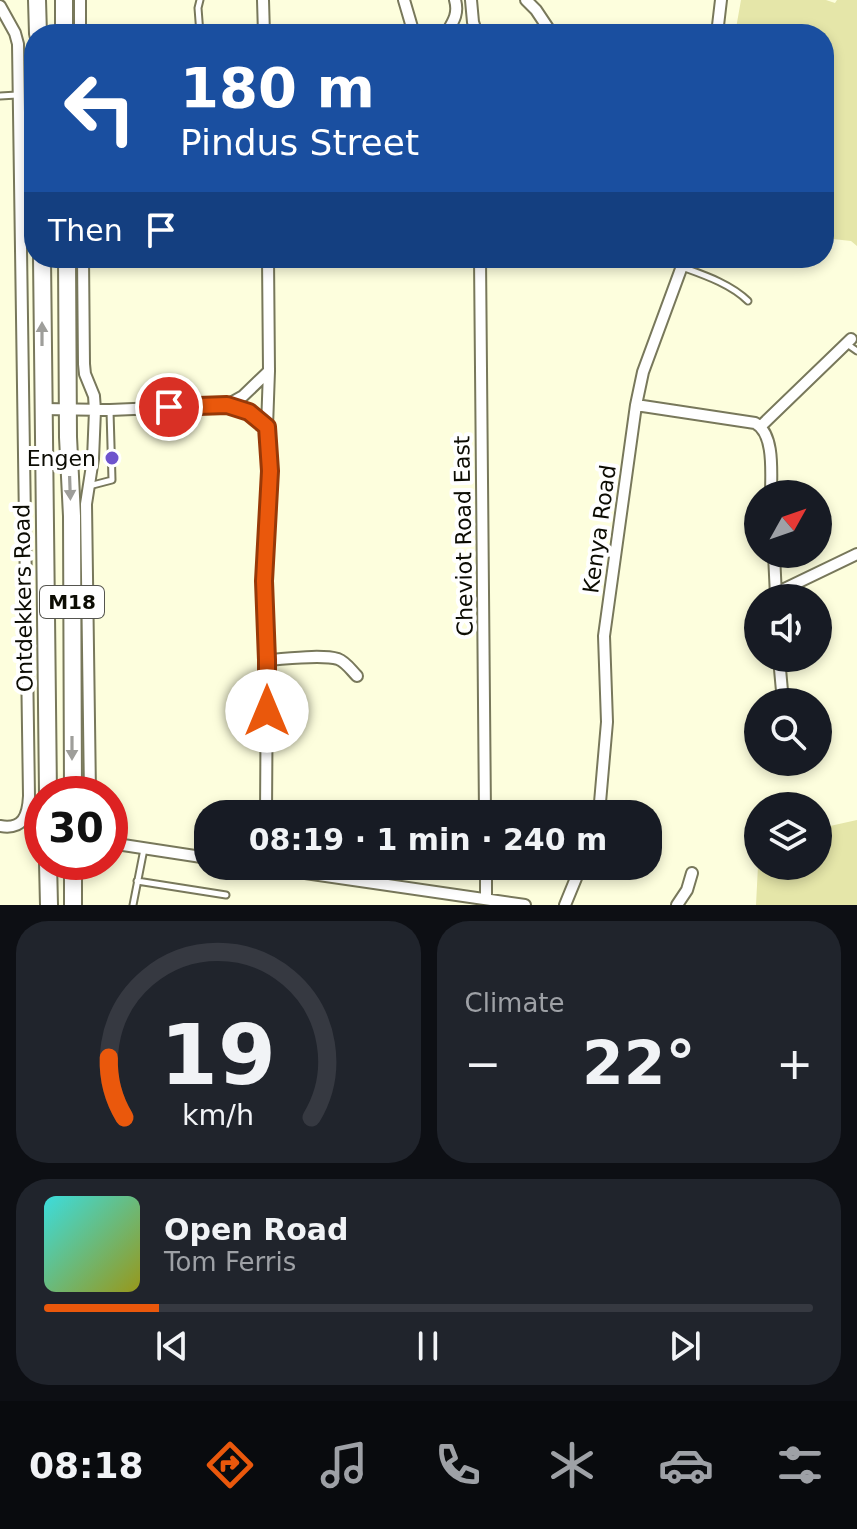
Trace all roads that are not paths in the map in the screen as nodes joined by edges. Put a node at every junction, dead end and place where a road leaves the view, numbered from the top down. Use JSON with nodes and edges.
{"nodes":[{"id":1,"x":37,"y":0,"type":"edge"},
{"id":2,"x":64,"y":0,"type":"edge"},
{"id":3,"x":80,"y":0,"type":"edge"},
{"id":4,"x":200,"y":0,"type":"edge"},
{"id":5,"x":263,"y":0,"type":"edge"},
{"id":6,"x":404,"y":0,"type":"edge"},
{"id":7,"x":455,"y":0,"type":"edge"},
{"id":8,"x":471,"y":0,"type":"edge"},
{"id":9,"x":526,"y":0,"type":"edge"},
{"id":10,"x":721,"y":0,"type":"edge"},
{"id":11,"x":0,"y":6,"type":"edge"},
{"id":12,"x":5,"y":22,"type":"edge"},
{"id":13,"x":38,"y":24,"type":"edge"},
{"id":14,"x":64,"y":24,"type":"edge"},
{"id":15,"x":80,"y":24,"type":"edge"},
{"id":16,"x":199,"y":24,"type":"edge"},
{"id":17,"x":264,"y":24,"type":"edge"},
{"id":18,"x":411,"y":24,"type":"edge"},
{"id":19,"x":452,"y":24,"type":"edge"},
{"id":20,"x":474,"y":24,"type":"edge"},
{"id":21,"x":545,"y":24,"type":"edge"},
{"id":22,"x":718,"y":24,"type":"edge"},
{"id":23,"x":18,"y":95,"type":"junction"},
{"id":24,"x":0,"y":96,"type":"edge"},
{"id":25,"x":42,"y":268,"type":"edge"},
{"id":26,"x":67,"y":268,"type":"edge"},
{"id":27,"x":83,"y":268,"type":"edge"},
{"id":28,"x":268,"y":268,"type":"edge"},
{"id":29,"x":480,"y":268,"type":"edge"},
{"id":30,"x":681,"y":268,"type":"edge"},
{"id":31,"x":694,"y":268,"type":"edge"},
{"id":32,"x":748,"y":301,"type":"dead end"},
{"id":33,"x":849,"y":341,"type":"joint"},
{"id":34,"x":857,"y":351,"type":"edge"},
{"id":35,"x":269,"y":371,"type":"junction"},
{"id":36,"x":227,"y":405,"type":"junction"},
{"id":37,"x":636,"y":405,"type":"junction"},
{"id":38,"x":42,"y":409,"type":"junction"},
{"id":39,"x":68,"y":410,"type":"junction"},
{"id":40,"x":95,"y":410,"type":"junction"},
{"id":41,"x":110,"y":410,"type":"junction"},
{"id":42,"x":761,"y":426,"type":"junction"},
{"id":43,"x":267,"y":427,"type":"junction"},
{"id":44,"x":770,"y":480,"type":"edge"},
{"id":45,"x":89,"y":486,"type":"junction"},
{"id":46,"x":857,"y":554,"type":"edge"},
{"id":47,"x":799,"y":584,"type":"edge"},
{"id":48,"x":267,"y":660,"type":"junction"},
{"id":49,"x":357,"y":676,"type":"dead end"},
{"id":50,"x":48,"y":776,"type":"edge"},
{"id":51,"x":73,"y":776,"type":"edge"},
{"id":52,"x":90,"y":776,"type":"edge"},
{"id":53,"x":266,"y":800,"type":"edge"},
{"id":54,"x":485,"y":800,"type":"edge"},
{"id":55,"x":600,"y":800,"type":"edge"},
{"id":56,"x":0,"y":826,"type":"edge"},
{"id":57,"x":128,"y":846,"type":"edge"},
{"id":58,"x":144,"y":848,"type":"junction"},
{"id":59,"x":194,"y":856,"type":"edge"},
{"id":60,"x":692,"y":873,"type":"dead end"},
{"id":61,"x":48,"y":880,"type":"edge"},
{"id":62,"x":73,"y":880,"type":"edge"},
{"id":63,"x":354,"y":880,"type":"edge"},
{"id":64,"x":486,"y":880,"type":"edge"},
{"id":65,"x":575,"y":880,"type":"edge"},
{"id":66,"x":137,"y":881,"type":"junction"},
{"id":67,"x":226,"y":895,"type":"dead end"},
{"id":68,"x":486,"y":899,"type":"junction"},
{"id":69,"x":49,"y":905,"type":"edge"},
{"id":70,"x":73,"y":905,"type":"edge"},
{"id":71,"x":133,"y":905,"type":"edge"},
{"id":72,"x":525,"y":905,"type":"edge"},
{"id":73,"x":565,"y":905,"type":"edge"},
{"id":74,"x":677,"y":905,"type":"edge"}],
"edges":[{"from":1,"to":13,"type":"main road"},
{"from":2,"to":14,"type":"main road"},
{"from":3,"to":15,"type":"street"},
{"from":4,"to":16,"type":"lane"},
{"from":5,"to":17,"type":"street"},
{"from":6,"to":18,"type":"street"},
{"from":7,"to":19,"type":"street"},
{"from":8,"to":20,"type":"street"},
{"from":9,"to":21,"type":"street"},
{"from":10,"to":22,"type":"street"},
{"from":11,"to":12,"type":"street","name":"Ontdekkers Road"},
{"from":12,"to":23,"type":"street","name":"Ontdekkers Road"},
{"from":23,"to":24,"type":"lane"},
{"from":23,"to":56,"type":"street","name":"Ontdekkers Road"},
{"from":38,"to":25,"type":"main road","name":"Ontdekkers Road","number":"M18","one_way":true},
{"from":26,"to":39,"type":"main road","number":"M18"},
{"from":27,"to":40,"type":"street"},
{"from":28,"to":35,"type":"street"},
{"from":29,"to":54,"type":"street","name":"Cheviot Road East"},
{"from":30,"to":37,"type":"street","name":"Kenya Road"},
{"from":31,"to":32,"type":"lane"},
{"from":33,"to":34,"type":"lane"},
{"from":33,"to":42,"type":"street"},
{"from":35,"to":36,"type":"street"},
{"from":35,"to":43,"type":"street"},
{"from":36,"to":41,"type":"street"},
{"from":36,"to":43,"type":"street"},
{"from":37,"to":42,"type":"street"},
{"from":37,"to":55,"type":"street","name":"Kenya Road"},
{"from":38,"to":39,"type":"street"},
{"from":38,"to":50,"type":"main road","name":"Ontdekkers Road","number":"M18"},
{"from":39,"to":40,"type":"street"},
{"from":39,"to":51,"type":"main road","number":"M18","one_way":true},
{"from":40,"to":41,"type":"street"},
{"from":40,"to":45,"type":"street"},
{"from":41,"to":45,"type":"lane"},
{"from":42,"to":44,"type":"street"},
{"from":43,"to":48,"type":"street"},
{"from":45,"to":52,"type":"street"},
{"from":46,"to":47,"type":"street"},
{"from":48,"to":49,"type":"street"},
{"from":48,"to":53,"type":"street"},
{"from":57,"to":58,"type":"street"},
{"from":58,"to":59,"type":"street"},
{"from":58,"to":66,"type":"lane"},
{"from":60,"to":74,"type":"street"},
{"from":61,"to":69,"type":"main road"},
{"from":62,"to":70,"type":"main road"},
{"from":63,"to":68,"type":"street"},
{"from":64,"to":68,"type":"street"},
{"from":65,"to":73,"type":"street"},
{"from":66,"to":67,"type":"lane"},
{"from":66,"to":71,"type":"lane"},
{"from":68,"to":72,"type":"street"}]}
